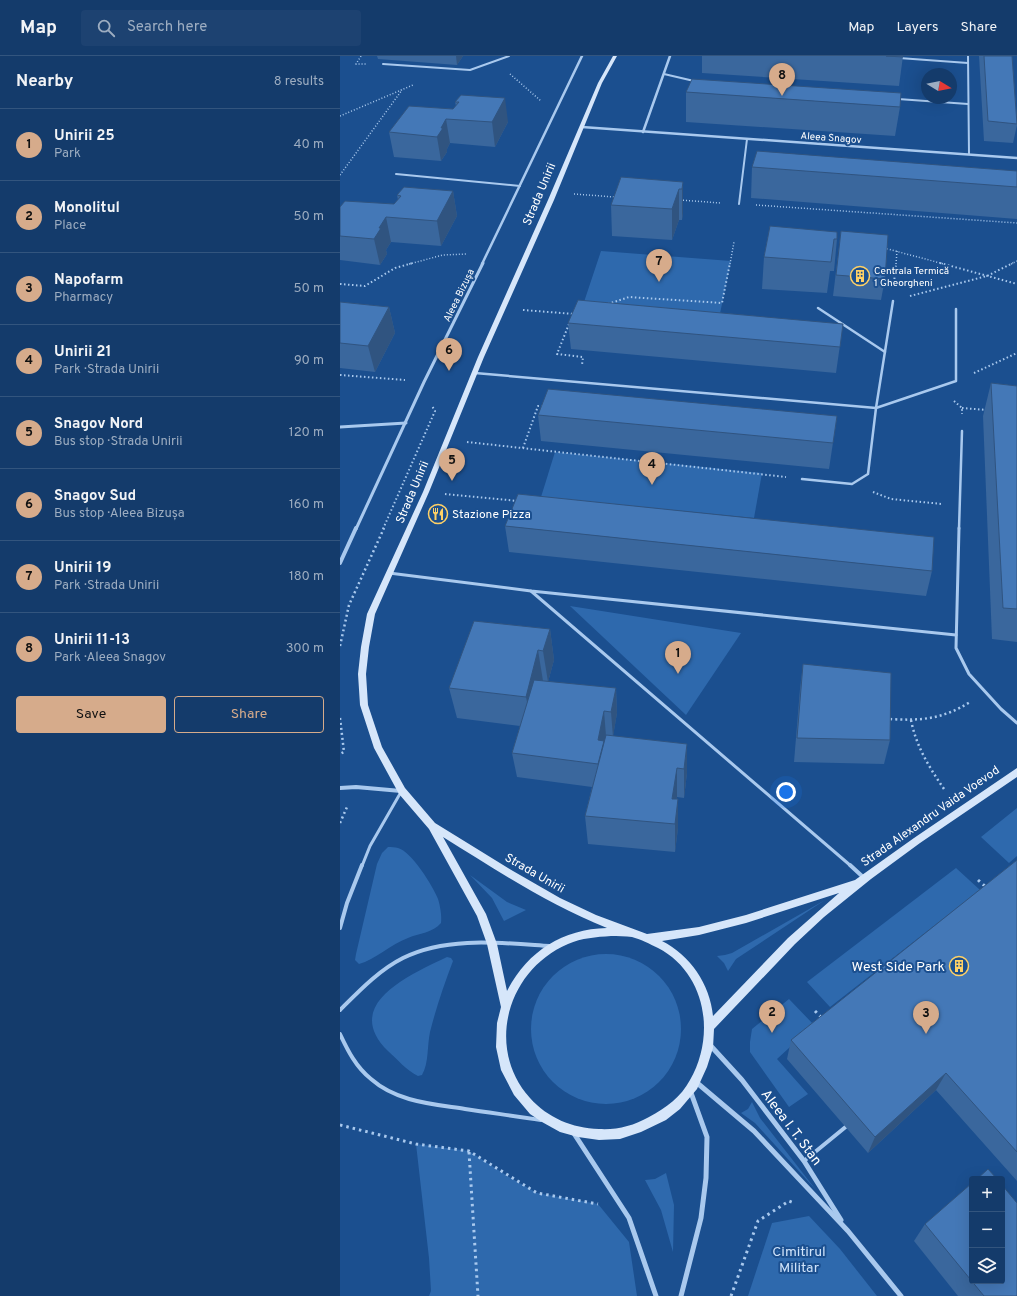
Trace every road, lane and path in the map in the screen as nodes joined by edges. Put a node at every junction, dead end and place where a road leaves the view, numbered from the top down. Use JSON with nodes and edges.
{"nodes":[{"id":1,"x":508,"y":56,"type":"edge"},
{"id":2,"x":582,"y":56,"type":"edge"},
{"id":3,"x":615,"y":56,"type":"edge"},
{"id":4,"x":670,"y":56,"type":"edge"},
{"id":5,"x":968,"y":56,"type":"edge"},
{"id":6,"x":894,"y":58,"type":"edge"},
{"id":7,"x":495,"y":61,"type":"junction"},
{"id":8,"x":968,"y":63,"type":"junction"},
{"id":9,"x":383,"y":64,"type":"dead end"},
{"id":10,"x":449,"y":69,"type":"junction"},
{"id":11,"x":664,"y":74,"type":"junction"},
{"id":12,"x":695,"y":81,"type":"edge"},
{"id":13,"x":402,"y":89,"type":"junction"},
{"id":14,"x":898,"y":99,"type":"edge"},
{"id":15,"x":968,"y":104,"type":"junction"},
{"id":16,"x":555,"y":113,"type":"junction"},
{"id":17,"x":340,"y":116,"type":"edge"},
{"id":18,"x":582,"y":127,"type":"junction"},
{"id":19,"x":643,"y":132,"type":"junction"},
{"id":20,"x":747,"y":139,"type":"junction"},
{"id":21,"x":969,"y":154,"type":"junction"},
{"id":22,"x":1017,"y":158,"type":"edge"},
{"id":23,"x":396,"y":174,"type":"dead end"},
{"id":24,"x":340,"y":175,"type":"edge"},
{"id":25,"x":520,"y":186,"type":"junction"},
{"id":26,"x":567,"y":194,"type":"dead end"},
{"id":27,"x":622,"y":197,"type":"edge"},
{"id":28,"x":676,"y":200,"type":"edge"},
{"id":29,"x":739,"y":204,"type":"junction"},
{"id":30,"x":1017,"y":223,"type":"edge"},
{"id":31,"x":734,"y":242,"type":"dead end"},
{"id":32,"x":881,"y":247,"type":"edge"},
{"id":33,"x":897,"y":251,"type":"junction"},
{"id":34,"x":488,"y":253,"type":"junction"},
{"id":35,"x":1017,"y":261,"type":"edge"},
{"id":36,"x":987,"y":276,"type":"junction"},
{"id":37,"x":340,"y":284,"type":"edge"},
{"id":38,"x":1017,"y":284,"type":"edge"},
{"id":39,"x":893,"y":301,"type":"junction"},
{"id":40,"x":602,"y":306,"type":"edge"},
{"id":41,"x":818,"y":308,"type":"dead end"},
{"id":42,"x":956,"y":308,"type":"dead end"},
{"id":43,"x":519,"y":310,"type":"dead end"},
{"id":44,"x":581,"y":312,"type":"edge"},
{"id":45,"x":885,"y":352,"type":"junction"},
{"id":46,"x":1017,"y":353,"type":"edge"},
{"id":47,"x":475,"y":373,"type":"junction"},
{"id":48,"x":340,"y":375,"type":"edge"},
{"id":49,"x":956,"y":381,"type":"junction"},
{"id":50,"x":424,"y":382,"type":"junction"},
{"id":51,"x":939,"y":387,"type":"junction"},
{"id":52,"x":876,"y":408,"type":"junction"},
{"id":53,"x":962,"y":408,"type":"junction"},
{"id":54,"x":994,"y":411,"type":"edge"},
{"id":55,"x":406,"y":423,"type":"junction"},
{"id":56,"x":340,"y":427,"type":"edge"},
{"id":57,"x":962,"y":431,"type":"joint"},
{"id":58,"x":467,"y":442,"type":"dead end"},
{"id":59,"x":802,"y":479,"type":"joint"},
{"id":60,"x":852,"y":484,"type":"junction"},
{"id":61,"x":401,"y":490,"type":"dead end"},
{"id":62,"x":445,"y":494,"type":"dead end"},
{"id":63,"x":524,"y":501,"type":"edge"},
{"id":64,"x":960,"y":506,"type":"junction"},
{"id":65,"x":340,"y":563,"type":"edge"},
{"id":66,"x":389,"y":573,"type":"junction"},
{"id":67,"x":531,"y":591,"type":"junction"},
{"id":68,"x":956,"y":635,"type":"junction"},
{"id":69,"x":340,"y":646,"type":"edge"},
{"id":70,"x":983,"y":689,"type":"junction"},
{"id":71,"x":340,"y":718,"type":"edge"},
{"id":72,"x":890,"y":719,"type":"edge"},
{"id":73,"x":911,"y":720,"type":"junction"},
{"id":74,"x":1017,"y":723,"type":"edge"},
{"id":75,"x":341,"y":728,"type":"edge"},
{"id":76,"x":340,"y":754,"type":"edge"},
{"id":77,"x":1017,"y":772,"type":"edge"},
{"id":78,"x":340,"y":788,"type":"edge"},
{"id":79,"x":944,"y":789,"type":"dead end"},
{"id":80,"x":402,"y":791,"type":"junction"},
{"id":81,"x":348,"y":802,"type":"dead end"},
{"id":82,"x":340,"y":823,"type":"edge"},
{"id":83,"x":432,"y":826,"type":"junction"},
{"id":84,"x":861,"y":880,"type":"junction"},
{"id":85,"x":978,"y":880,"type":"dead end"},
{"id":86,"x":987,"y":888,"type":"edge"},
{"id":87,"x":340,"y":928,"type":"edge"},
{"id":88,"x":630,"y":932,"type":"junction"},
{"id":89,"x":649,"y":938,"type":"junction"},
{"id":90,"x":492,"y":944,"type":"junction"},
{"id":91,"x":553,"y":946,"type":"junction"},
{"id":92,"x":504,"y":1006,"type":"junction"},
{"id":93,"x":340,"y":1010,"type":"edge"},
{"id":94,"x":815,"y":1010,"type":"dead end"},
{"id":95,"x":824,"y":1019,"type":"edge"},
{"id":96,"x":710,"y":1026,"type":"junction"},
{"id":97,"x":340,"y":1034,"type":"edge"},
{"id":98,"x":709,"y":1044,"type":"junction"},
{"id":99,"x":693,"y":1086,"type":"junction"},
{"id":100,"x":546,"y":1120,"type":"junction"},
{"id":101,"x":855,"y":1120,"type":"edge"},
{"id":102,"x":340,"y":1125,"type":"edge"},
{"id":103,"x":573,"y":1132,"type":"junction"},
{"id":104,"x":469,"y":1151,"type":"junction"},
{"id":105,"x":804,"y":1161,"type":"junction"},
{"id":106,"x":802,"y":1205,"type":"dead end"},
{"id":107,"x":602,"y":1210,"type":"dead end"},
{"id":108,"x":848,"y":1231,"type":"junction"},
{"id":109,"x":478,"y":1296,"type":"edge"},
{"id":110,"x":656,"y":1296,"type":"edge"},
{"id":111,"x":681,"y":1296,"type":"edge"},
{"id":112,"x":731,"y":1296,"type":"edge"},
{"id":113,"x":900,"y":1296,"type":"edge"}],
"edges":[{"from":1,"to":7,"type":"lane"},
{"from":2,"to":16,"type":"street","name":"Aleea Bizușa"},
{"from":3,"to":18,"type":"main road","name":"Strada Unirii"},
{"from":4,"to":11,"type":"street"},
{"from":5,"to":8,"type":"lane"},
{"from":6,"to":8,"type":"lane"},
{"from":7,"to":10,"type":"lane"},
{"from":7,"to":16,"type":"path"},
{"from":8,"to":15,"type":"lane"},
{"from":9,"to":10,"type":"lane"},
{"from":10,"to":13,"type":"path"},
{"from":11,"to":12,"type":"lane"},
{"from":11,"to":19,"type":"street"},
{"from":13,"to":17,"type":"path"},
{"from":13,"to":24,"type":"path"},
{"from":14,"to":15,"type":"lane"},
{"from":15,"to":21,"type":"lane"},
{"from":16,"to":25,"type":"street","name":"Aleea Bizușa"},
{"from":18,"to":19,"type":"street","name":"Aleea Snagov"},
{"from":18,"to":47,"type":"main road","name":"Strada Unirii"},
{"from":19,"to":20,"type":"street","name":"Aleea Snagov"},
{"from":20,"to":21,"type":"street","name":"Aleea Snagov"},
{"from":20,"to":29,"type":"lane"},
{"from":21,"to":22,"type":"street","name":"Aleea Snagov"},
{"from":23,"to":25,"type":"lane"},
{"from":25,"to":34,"type":"street","name":"Aleea Bizușa"},
{"from":26,"to":27,"type":"path"},
{"from":28,"to":29,"type":"path"},
{"from":29,"to":30,"type":"path"},
{"from":31,"to":40,"type":"path"},
{"from":32,"to":33,"type":"path"},
{"from":33,"to":36,"type":"path"},
{"from":33,"to":39,"type":"path"},
{"from":34,"to":37,"type":"path"},
{"from":34,"to":50,"type":"street","name":"Aleea Bizușa"},
{"from":35,"to":36,"type":"path"},
{"from":36,"to":38,"type":"path"},
{"from":36,"to":39,"type":"path"},
{"from":39,"to":45,"type":"lane"},
{"from":41,"to":45,"type":"lane"},
{"from":42,"to":49,"type":"lane"},
{"from":43,"to":44,"type":"path"},
{"from":45,"to":52,"type":"lane"},
{"from":46,"to":49,"type":"path"},
{"from":47,"to":52,"type":"lane"},
{"from":47,"to":66,"type":"main road","name":"Strada Unirii"},
{"from":48,"to":50,"type":"path"},
{"from":49,"to":51,"type":"lane"},
{"from":50,"to":55,"type":"street","name":"Aleea Bizușa"},
{"from":51,"to":52,"type":"lane"},
{"from":51,"to":53,"type":"path"},
{"from":52,"to":60,"type":"lane"},
{"from":53,"to":54,"type":"path"},
{"from":53,"to":57,"type":"path"},
{"from":55,"to":56,"type":"street"},
{"from":55,"to":65,"type":"street","name":"Aleea Bizușa"},
{"from":57,"to":64,"type":"lane"},
{"from":58,"to":59,"type":"path"},
{"from":59,"to":60,"type":"lane"},
{"from":60,"to":64,"type":"path"},
{"from":61,"to":69,"type":"path"},
{"from":62,"to":63,"type":"path"},
{"from":64,"to":68,"type":"lane"},
{"from":66,"to":67,"type":"lane"},
{"from":66,"to":80,"type":"main road","name":"Strada Unirii"},
{"from":67,"to":68,"type":"lane"},
{"from":67,"to":84,"type":"lane"},
{"from":68,"to":70,"type":"lane"},
{"from":70,"to":73,"type":"path"},
{"from":70,"to":74,"type":"lane"},
{"from":71,"to":75,"type":"path"},
{"from":72,"to":73,"type":"path"},
{"from":73,"to":79,"type":"path"},
{"from":75,"to":76,"type":"path"},
{"from":77,"to":84,"type":"main road","name":"Strada Alexandru Vaida Voevod"},
{"from":78,"to":80,"type":"street"},
{"from":80,"to":83,"type":"main road","name":"Strada Unirii"},
{"from":80,"to":87,"type":"lane"},
{"from":81,"to":82,"type":"path"},
{"from":83,"to":88,"type":"main road","name":"Strada Unirii"},
{"from":83,"to":90,"type":"main road","name":"Strada Unirii"},
{"from":84,"to":89,"type":"main road","name":"Strada Alexandru Vaida Voevod"},
{"from":84,"to":96,"type":"main road","name":"Strada Alexandru Vaida Voevod"},
{"from":85,"to":86,"type":"path"},
{"from":88,"to":89,"type":"main road","name":"Strada Unirii"},
{"from":88,"to":91,"type":"main road","name":"Strada Unirii"},
{"from":89,"to":96,"type":"main road","name":"Strada Unirii"},
{"from":90,"to":91,"type":"lane"},
{"from":90,"to":92,"type":"main road","name":"Strada Unirii"},
{"from":90,"to":93,"type":"lane"},
{"from":91,"to":92,"type":"main road","name":"Strada Unirii"},
{"from":92,"to":100,"type":"main road","name":"Strada Unirii"},
{"from":94,"to":95,"type":"path"},
{"from":96,"to":98,"type":"main road","name":"Strada Unirii"},
{"from":97,"to":100,"type":"lane"},
{"from":98,"to":99,"type":"main road","name":"Strada Unirii"},
{"from":98,"to":105,"type":"street","name":"Aleea I. T. Stan"},
{"from":99,"to":103,"type":"main road","name":"Strada Unirii"},
{"from":99,"to":108,"type":"street","name":"Aleea I. T. Stan"},
{"from":99,"to":111,"type":"street"},
{"from":100,"to":103,"type":"main road","name":"Strada Unirii"},
{"from":101,"to":105,"type":"lane"},
{"from":102,"to":104,"type":"path"},
{"from":103,"to":110,"type":"street"},
{"from":104,"to":107,"type":"path"},
{"from":104,"to":109,"type":"path"},
{"from":105,"to":108,"type":"street","name":"Aleea I. T. Stan"},
{"from":106,"to":112,"type":"path"},
{"from":108,"to":113,"type":"street","name":"Aleea I. T. Stan"}]}
